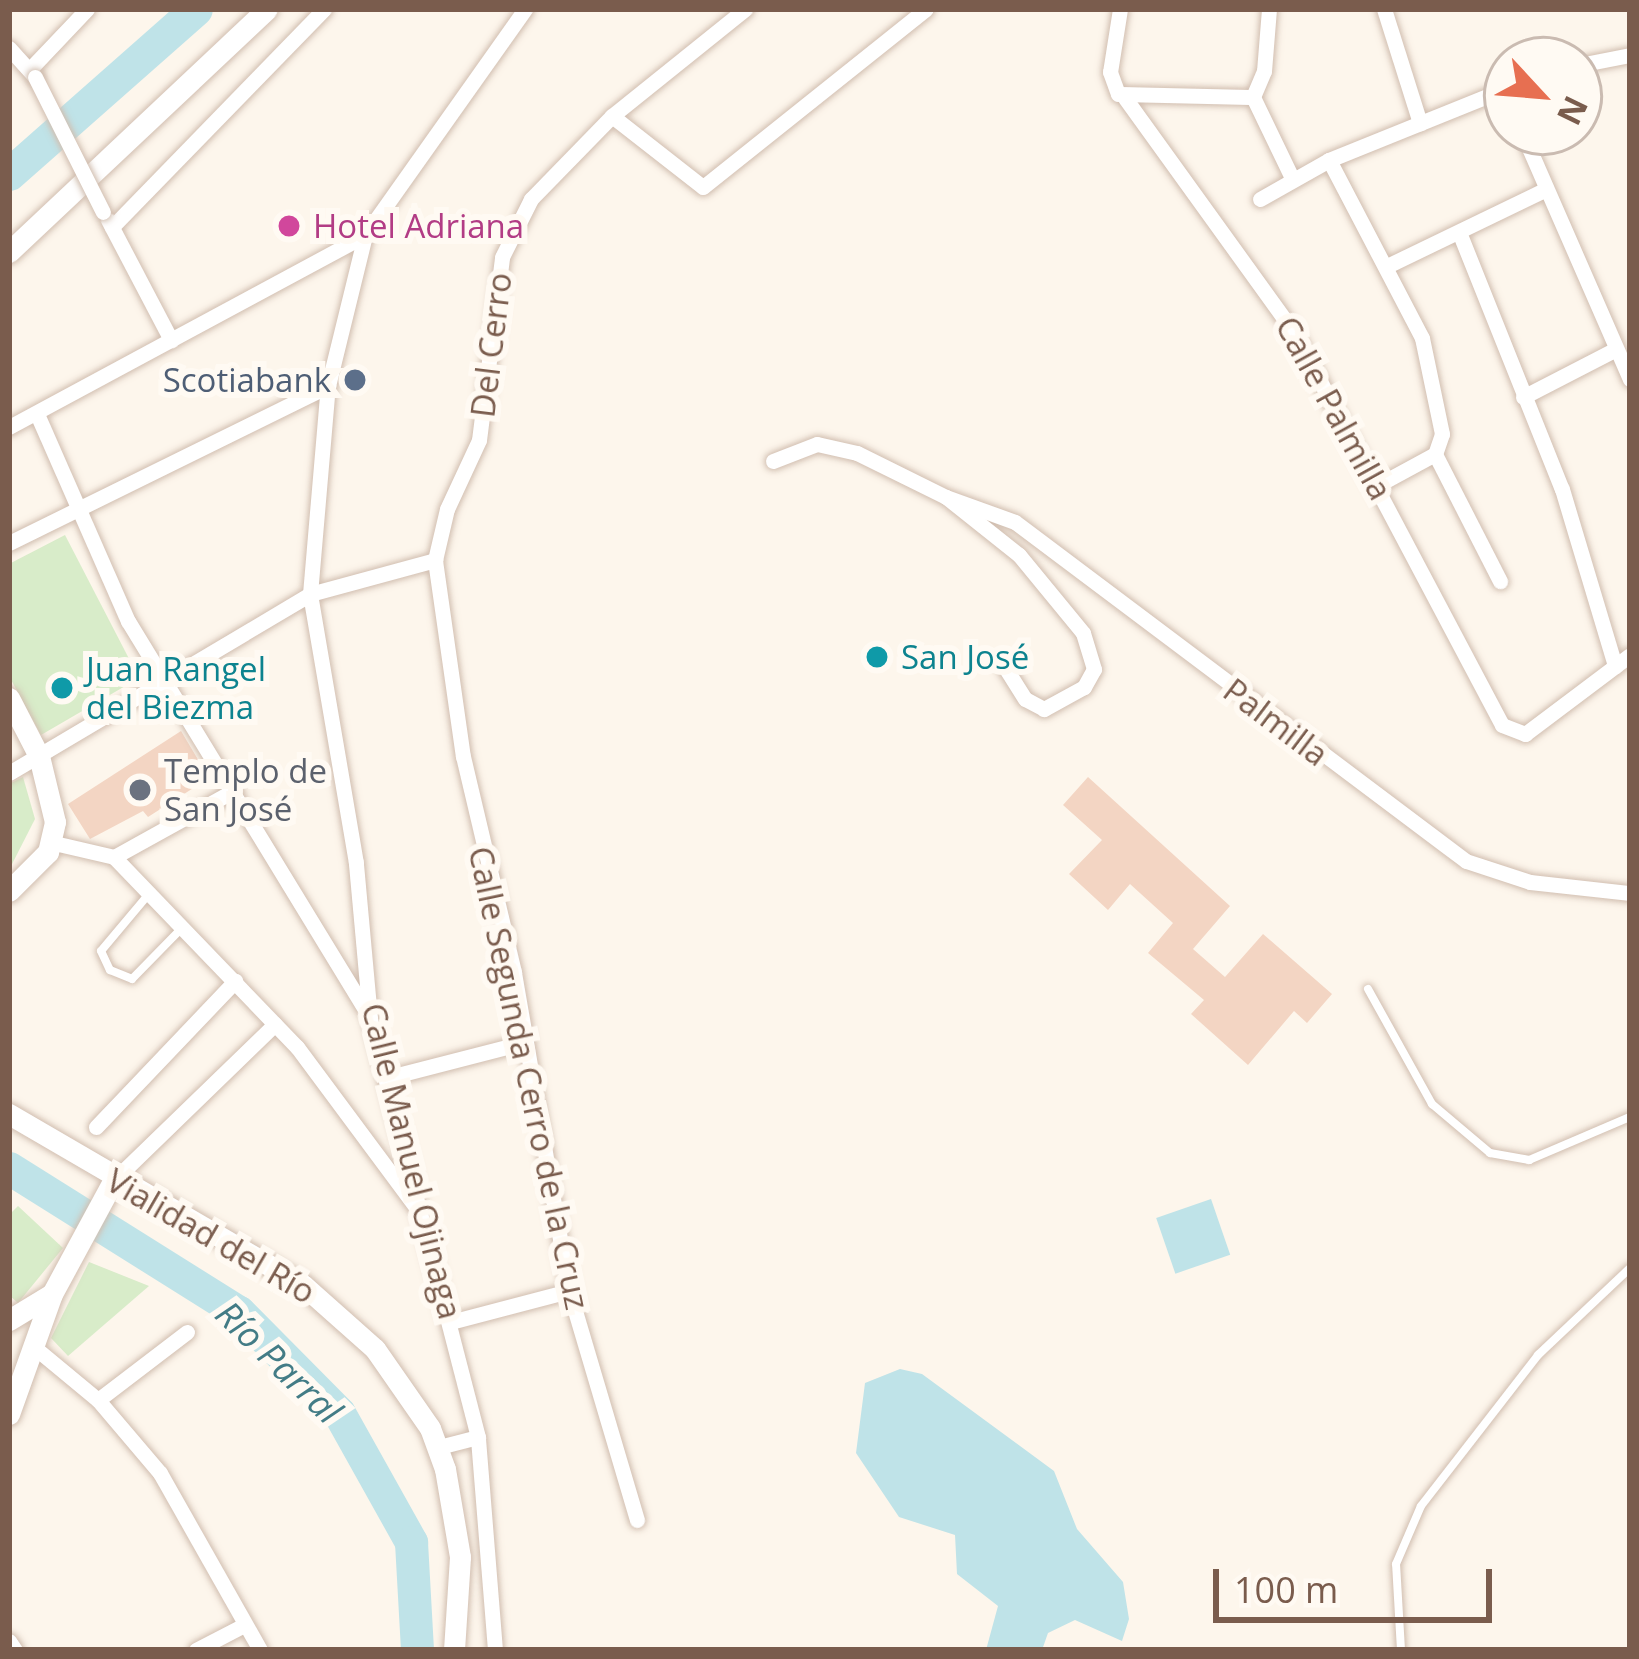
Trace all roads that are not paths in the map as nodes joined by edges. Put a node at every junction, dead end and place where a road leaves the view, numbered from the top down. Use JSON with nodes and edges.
{"nodes":[{"id":1,"x":87,"y":9,"type":"edge"},
{"id":2,"x":267,"y":9,"type":"edge"},
{"id":3,"x":325,"y":9,"type":"edge"},
{"id":4,"x":524,"y":9,"type":"edge"},
{"id":5,"x":745,"y":9,"type":"edge"},
{"id":6,"x":926,"y":9,"type":"edge"},
{"id":7,"x":1120,"y":9,"type":"edge"},
{"id":8,"x":1269,"y":9,"type":"edge"},
{"id":9,"x":1384,"y":9,"type":"edge"},
{"id":10,"x":9,"y":48,"type":"edge"},
{"id":11,"x":32,"y":73,"type":"junction"},
{"id":12,"x":1122,"y":96,"type":"junction"},
{"id":13,"x":1252,"y":97,"type":"junction"},
{"id":14,"x":1483,"y":100,"type":"edge"},
{"id":15,"x":612,"y":116,"type":"junction"},
{"id":16,"x":1420,"y":123,"type":"junction"},
{"id":17,"x":1532,"y":156,"type":"edge"},
{"id":18,"x":1329,"y":160,"type":"junction"},
{"id":19,"x":1292,"y":178,"type":"junction"},
{"id":20,"x":1546,"y":189,"type":"junction"},
{"id":21,"x":1260,"y":199,"type":"dead end"},
{"id":22,"x":108,"y":219,"type":"junction"},
{"id":23,"x":1459,"y":232,"type":"junction"},
{"id":24,"x":365,"y":235,"type":"junction"},
{"id":25,"x":9,"y":252,"type":"edge"},
{"id":26,"x":1387,"y":266,"type":"junction"},
{"id":27,"x":171,"y":340,"type":"junction"},
{"id":28,"x":1614,"y":350,"type":"junction"},
{"id":29,"x":1630,"y":379,"type":"edge"},
{"id":30,"x":328,"y":386,"type":"junction"},
{"id":31,"x":1523,"y":397,"type":"junction"},
{"id":32,"x":37,"y":414,"type":"junction"},
{"id":33,"x":9,"y":428,"type":"edge"},
{"id":34,"x":1435,"y":454,"type":"junction"},
{"id":35,"x":773,"y":460,"type":"dead end"},
{"id":36,"x":1378,"y":485,"type":"junction"},
{"id":37,"x":946,"y":496,"type":"junction"},
{"id":38,"x":81,"y":508,"type":"junction"},
{"id":39,"x":9,"y":543,"type":"edge"},
{"id":40,"x":435,"y":560,"type":"junction"},
{"id":41,"x":1500,"y":581,"type":"dead end"},
{"id":42,"x":310,"y":594,"type":"junction"},
{"id":43,"x":1630,"y":656,"type":"edge"},
{"id":44,"x":1004,"y":664,"type":"dead end"},
{"id":45,"x":1616,"y":667,"type":"junction"},
{"id":46,"x":165,"y":680,"type":"junction"},
{"id":47,"x":9,"y":698,"type":"edge"},
{"id":48,"x":38,"y":756,"type":"junction"},
{"id":49,"x":9,"y":773,"type":"edge"},
{"id":50,"x":235,"y":790,"type":"junction"},
{"id":51,"x":54,"y":843,"type":"junction"},
{"id":52,"x":114,"y":857,"type":"junction"},
{"id":53,"x":9,"y":891,"type":"edge"},
{"id":54,"x":1630,"y":893,"type":"edge"},
{"id":55,"x":148,"y":894,"type":"junction"},
{"id":56,"x":182,"y":928,"type":"junction"},
{"id":57,"x":235,"y":981,"type":"junction"},
{"id":58,"x":1368,"y":989,"type":"dead end"},
{"id":59,"x":370,"y":1018,"type":"junction"},
{"id":60,"x":275,"y":1024,"type":"junction"},
{"id":61,"x":522,"y":1043,"type":"junction"},
{"id":62,"x":390,"y":1077,"type":"junction"},
{"id":63,"x":9,"y":1114,"type":"edge"},
{"id":64,"x":1630,"y":1117,"type":"edge"},
{"id":65,"x":96,"y":1127,"type":"dead end"},
{"id":66,"x":108,"y":1191,"type":"junction"},
{"id":67,"x":421,"y":1214,"type":"junction"},
{"id":68,"x":1630,"y":1268,"type":"edge"},
{"id":69,"x":569,"y":1291,"type":"junction"},
{"id":70,"x":52,"y":1294,"type":"junction"},
{"id":71,"x":454,"y":1321,"type":"junction"},
{"id":72,"x":9,"y":1323,"type":"edge"},
{"id":73,"x":187,"y":1332,"type":"dead end"},
{"id":74,"x":34,"y":1347,"type":"junction"},
{"id":75,"x":18,"y":1376,"type":"edge"},
{"id":76,"x":98,"y":1400,"type":"junction"},
{"id":77,"x":9,"y":1414,"type":"edge"},
{"id":78,"x":478,"y":1437,"type":"junction"},
{"id":79,"x":439,"y":1447,"type":"junction"},
{"id":80,"x":637,"y":1520,"type":"dead end"},
{"id":81,"x":244,"y":1624,"type":"junction"},
{"id":82,"x":9,"y":1641,"type":"edge"},
{"id":83,"x":15,"y":1650,"type":"edge"},
{"id":84,"x":196,"y":1650,"type":"edge"},
{"id":85,"x":260,"y":1650,"type":"edge"},
{"id":86,"x":454,"y":1650,"type":"edge"},
{"id":87,"x":495,"y":1650,"type":"edge"},
{"id":88,"x":1401,"y":1650,"type":"edge"}],
"edges":[{"from":1,"to":11,"type":"street"},
{"from":2,"to":25,"type":"main road"},
{"from":3,"to":22,"type":"street"},
{"from":4,"to":24,"type":"street"},
{"from":5,"to":15,"type":"street","name":"Del Cerro"},
{"from":6,"to":15,"type":"street"},
{"from":7,"to":12,"type":"street"},
{"from":8,"to":13,"type":"street"},
{"from":9,"to":16,"type":"street"},
{"from":10,"to":11,"type":"street"},
{"from":11,"to":22,"type":"street","bridge":true},
{"from":12,"to":13,"type":"street"},
{"from":12,"to":36,"type":"street","name":"Calle Palmilla"},
{"from":13,"to":19,"type":"street"},
{"from":14,"to":16,"type":"street"},
{"from":15,"to":40,"type":"street","name":"Del Cerro"},
{"from":16,"to":18,"type":"street"},
{"from":17,"to":20,"type":"street"},
{"from":18,"to":19,"type":"street"},
{"from":18,"to":26,"type":"street"},
{"from":19,"to":21,"type":"street"},
{"from":20,"to":23,"type":"street"},
{"from":20,"to":28,"type":"street"},
{"from":22,"to":27,"type":"street"},
{"from":23,"to":26,"type":"street"},
{"from":23,"to":31,"type":"street"},
{"from":24,"to":27,"type":"street"},
{"from":24,"to":30,"type":"street","name":"Calle Manuel Ojinaga"},
{"from":26,"to":34,"type":"street"},
{"from":27,"to":32,"type":"street"},
{"from":28,"to":29,"type":"street"},
{"from":28,"to":31,"type":"street"},
{"from":30,"to":38,"type":"street"},
{"from":30,"to":42,"type":"street","name":"Calle Manuel Ojinaga"},
{"from":31,"to":45,"type":"street"},
{"from":32,"to":33,"type":"street"},
{"from":32,"to":38,"type":"street"},
{"from":34,"to":36,"type":"street"},
{"from":34,"to":41,"type":"street"},
{"from":35,"to":37,"type":"street"},
{"from":36,"to":45,"type":"street","name":"Calle Palmilla"},
{"from":37,"to":44,"type":"street"},
{"from":37,"to":54,"type":"street","name":"Palmilla"},
{"from":38,"to":39,"type":"street"},
{"from":38,"to":46,"type":"street"},
{"from":40,"to":42,"type":"street"},
{"from":40,"to":61,"type":"street","name":"Calle Segunda Cerro de la Cruz"},
{"from":42,"to":46,"type":"street"},
{"from":42,"to":59,"type":"street","name":"Calle Manuel Ojinaga"},
{"from":43,"to":45,"type":"street"},
{"from":46,"to":48,"type":"street"},
{"from":46,"to":50,"type":"street"},
{"from":47,"to":48,"type":"main road"},
{"from":48,"to":49,"type":"street"},
{"from":48,"to":51,"type":"main road"},
{"from":50,"to":52,"type":"street"},
{"from":50,"to":59,"type":"street"},
{"from":51,"to":52,"type":"street"},
{"from":51,"to":53,"type":"main road"},
{"from":52,"to":55,"type":"street"},
{"from":55,"to":56,"type":"street"},
{"from":55,"to":56,"type":"lane"},
{"from":56,"to":57,"type":"street"},
{"from":57,"to":60,"type":"street"},
{"from":57,"to":65,"type":"street"},
{"from":58,"to":64,"type":"lane"},
{"from":59,"to":62,"type":"street","name":"Calle Manuel Ojinaga"},
{"from":60,"to":66,"type":"street"},
{"from":60,"to":67,"type":"street"},
{"from":61,"to":62,"type":"street"},
{"from":61,"to":69,"type":"street","name":"Calle Segunda Cerro de la Cruz"},
{"from":62,"to":67,"type":"street","name":"Calle Manuel Ojinaga"},
{"from":63,"to":66,"type":"main road","name":"Vialidad del Río"},
{"from":66,"to":70,"type":"main road"},
{"from":66,"to":79,"type":"main road","name":"Vialidad del Río"},
{"from":67,"to":71,"type":"street","name":"Calle Manuel Ojinaga"},
{"from":68,"to":88,"type":"lane"},
{"from":69,"to":71,"type":"street"},
{"from":69,"to":80,"type":"street","name":"Calle Segunda Cerro de la Cruz"},
{"from":70,"to":72,"type":"main road"},
{"from":70,"to":74,"type":"main road"},
{"from":71,"to":78,"type":"street","name":"Calle Manuel Ojinaga"},
{"from":72,"to":74,"type":"main road"},
{"from":73,"to":76,"type":"street"},
{"from":74,"to":75,"type":"main road"},
{"from":74,"to":76,"type":"street"},
{"from":75,"to":77,"type":"main road"},
{"from":76,"to":81,"type":"street"},
{"from":78,"to":79,"type":"street"},
{"from":78,"to":87,"type":"street","name":"Calle Manuel Ojinaga"},
{"from":79,"to":86,"type":"main road","name":"Vialidad del Río"},
{"from":81,"to":84,"type":"street"},
{"from":81,"to":85,"type":"street"},
{"from":82,"to":83,"type":"street"}]}
